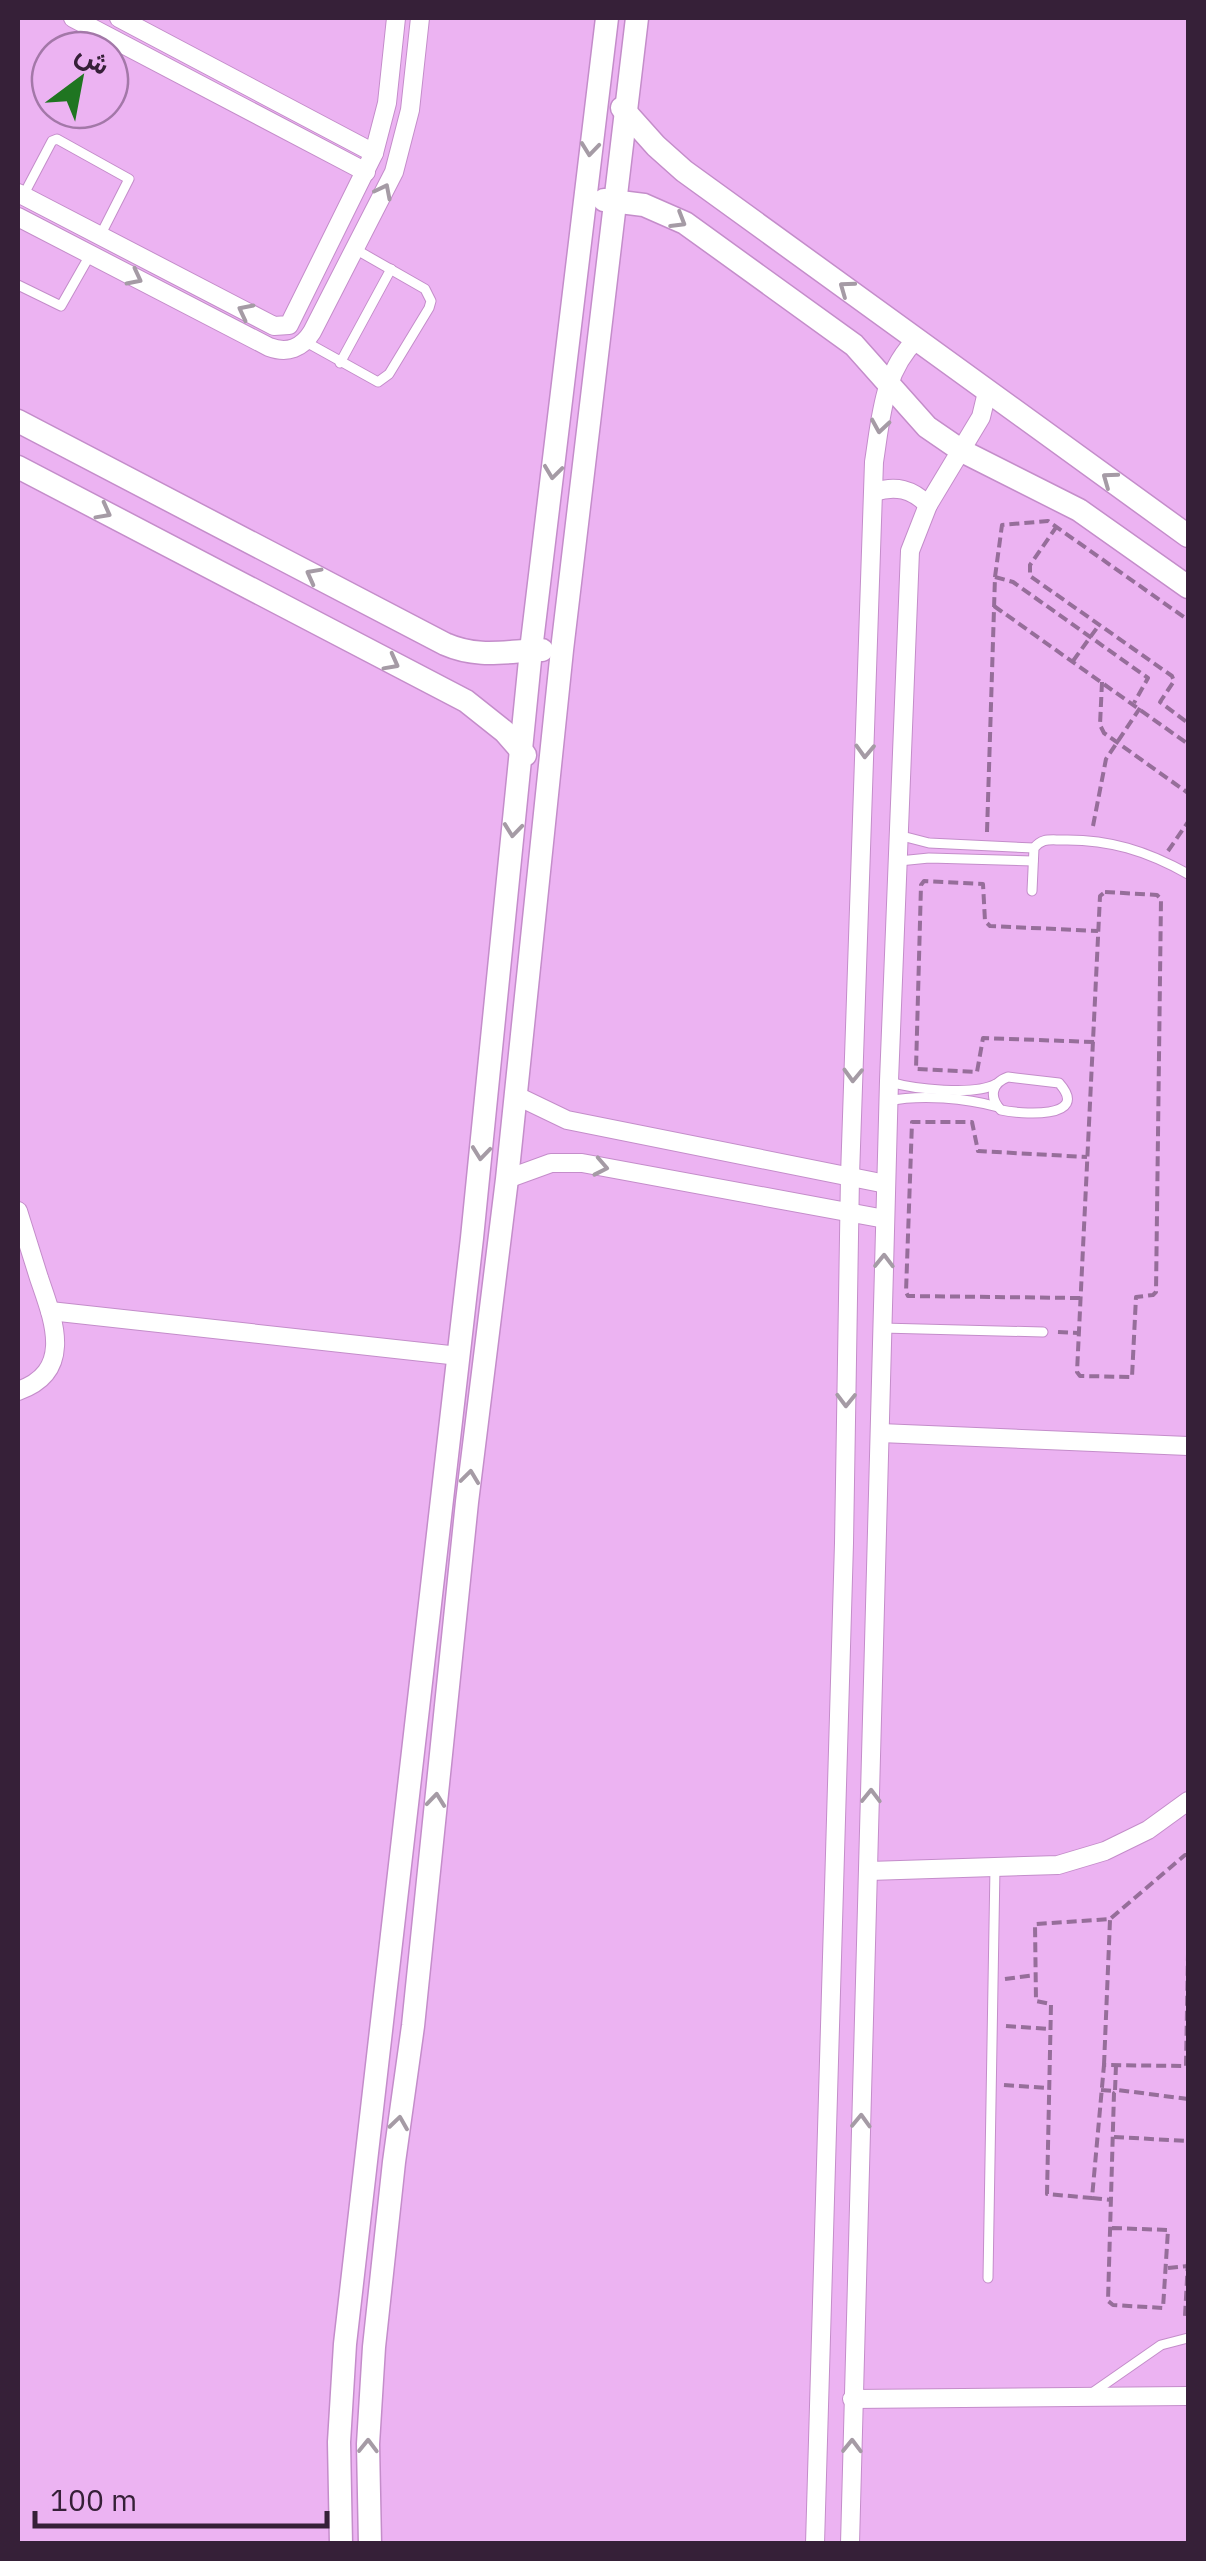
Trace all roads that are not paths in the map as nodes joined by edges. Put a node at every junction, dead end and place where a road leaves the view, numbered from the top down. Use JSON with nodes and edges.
{"nodes":[{"id":1,"x":73,"y":18,"type":"edge"},
{"id":2,"x":396,"y":18,"type":"edge"},
{"id":3,"x":420,"y":18,"type":"edge"},
{"id":4,"x":606,"y":18,"type":"edge"},
{"id":5,"x":637,"y":18,"type":"edge"},
{"id":6,"x":126,"y":19,"type":"edge"},
{"id":7,"x":595,"y":102,"type":"junction"},
{"id":8,"x":626,"y":111,"type":"junction"},
{"id":9,"x":374,"y":153,"type":"junction"},
{"id":10,"x":366,"y":172,"type":"junction"},
{"id":11,"x":20,"y":195,"type":"edge"},
{"id":12,"x":585,"y":199,"type":"junction"},
{"id":13,"x":617,"y":201,"type":"junction"},
{"id":14,"x":18,"y":218,"type":"edge"},
{"id":15,"x":100,"y":236,"type":"junction"},
{"id":16,"x":354,"y":249,"type":"junction"},
{"id":17,"x":90,"y":255,"type":"junction"},
{"id":18,"x":391,"y":270,"type":"junction"},
{"id":19,"x":18,"y":285,"type":"edge"},
{"id":20,"x":292,"y":321,"type":"junction"},
{"id":21,"x":917,"y":339,"type":"junction"},
{"id":22,"x":306,"y":342,"type":"junction"},
{"id":23,"x":340,"y":363,"type":"junction"},
{"id":24,"x":888,"y":382,"type":"junction"},
{"id":25,"x":986,"y":392,"type":"junction"},
{"id":26,"x":18,"y":421,"type":"edge"},
{"id":27,"x":962,"y":451,"type":"junction"},
{"id":28,"x":18,"y":467,"type":"edge"},
{"id":29,"x":874,"y":492,"type":"junction"},
{"id":30,"x":928,"y":505,"type":"junction"},
{"id":31,"x":1188,"y":536,"type":"edge"},
{"id":32,"x":1188,"y":587,"type":"edge"},
{"id":33,"x":531,"y":650,"type":"junction"},
{"id":34,"x":562,"y":650,"type":"junction"},
{"id":35,"x":521,"y":750,"type":"junction"},
{"id":36,"x":550,"y":780,"type":"junction"},
{"id":37,"x":898,"y":836,"type":"junction"},
{"id":38,"x":1034,"y":848,"type":"junction"},
{"id":39,"x":1033,"y":861,"type":"junction"},
{"id":40,"x":896,"y":862,"type":"junction"},
{"id":41,"x":1188,"y":874,"type":"edge"},
{"id":42,"x":1032,"y":891,"type":"dead end"},
{"id":43,"x":888,"y":1081,"type":"junction"},
{"id":44,"x":996,"y":1084,"type":"junction"},
{"id":45,"x":515,"y":1095,"type":"junction"},
{"id":46,"x":888,"y":1102,"type":"junction"},
{"id":47,"x":998,"y":1107,"type":"junction"},
{"id":48,"x":850,"y":1176,"type":"junction"},
{"id":49,"x":507,"y":1179,"type":"junction"},
{"id":50,"x":886,"y":1184,"type":"junction"},
{"id":51,"x":18,"y":1211,"type":"edge"},
{"id":52,"x":849,"y":1213,"type":"junction"},
{"id":53,"x":885,"y":1219,"type":"junction"},
{"id":54,"x":472,"y":1238,"type":"junction"},
{"id":55,"x":498,"y":1238,"type":"junction"},
{"id":56,"x":50,"y":1311,"type":"junction"},
{"id":57,"x":882,"y":1328,"type":"junction"},
{"id":58,"x":1043,"y":1332,"type":"road end"},
{"id":59,"x":458,"y":1356,"type":"junction"},
{"id":60,"x":18,"y":1391,"type":"edge"},
{"id":61,"x":880,"y":1433,"type":"junction"},
{"id":62,"x":1188,"y":1446,"type":"edge"},
{"id":63,"x":1188,"y":1802,"type":"edge"},
{"id":64,"x":996,"y":1867,"type":"junction"},
{"id":65,"x":870,"y":1871,"type":"junction"},
{"id":66,"x":988,"y":2278,"type":"dead end"},
{"id":67,"x":1188,"y":2338,"type":"edge"},
{"id":68,"x":1188,"y":2396,"type":"edge"},
{"id":69,"x":1086,"y":2398,"type":"junction"},
{"id":70,"x":852,"y":2399,"type":"junction"},
{"id":71,"x":341,"y":2544,"type":"edge"},
{"id":72,"x":370,"y":2544,"type":"edge"},
{"id":73,"x":815,"y":2544,"type":"edge"},
{"id":74,"x":850,"y":2544,"type":"edge"}],
"edges":[{"from":1,"to":10,"type":"street"},
{"from":2,"to":9,"type":"street"},
{"from":16,"to":3,"type":"street","one_way":true},
{"from":4,"to":7,"type":"street"},
{"from":5,"to":8,"type":"street"},
{"from":6,"to":9,"type":"street"},
{"from":7,"to":8,"type":"street"},
{"from":7,"to":12,"type":"street","one_way":true},
{"from":8,"to":13,"type":"street"},
{"from":21,"to":8,"type":"street","one_way":true},
{"from":9,"to":10,"type":"street"},
{"from":10,"to":20,"type":"street"},
{"from":11,"to":15,"type":"street"},
{"from":11,"to":15,"type":"lane"},
{"from":12,"to":13,"type":"street"},
{"from":12,"to":33,"type":"street","one_way":true},
{"from":13,"to":24,"type":"street","one_way":true},
{"from":13,"to":34,"type":"street"},
{"from":14,"to":17,"type":"street"},
{"from":20,"to":15,"type":"street","one_way":true},
{"from":16,"to":18,"type":"lane"},
{"from":16,"to":22,"type":"street"},
{"from":17,"to":19,"type":"lane"},
{"from":17,"to":22,"type":"street","one_way":true},
{"from":18,"to":23,"type":"lane"},
{"from":18,"to":23,"type":"lane"},
{"from":20,"to":22,"type":"street"},
{"from":21,"to":24,"type":"street"},
{"from":21,"to":25,"type":"street"},
{"from":22,"to":23,"type":"lane"},
{"from":24,"to":27,"type":"street"},
{"from":24,"to":29,"type":"street","one_way":true},
{"from":25,"to":27,"type":"street"},
{"from":31,"to":25,"type":"street","one_way":true},
{"from":33,"to":26,"type":"street","one_way":true},
{"from":27,"to":30,"type":"street"},
{"from":27,"to":32,"type":"street"},
{"from":28,"to":35,"type":"street","one_way":true},
{"from":29,"to":30,"type":"street"},
{"from":29,"to":48,"type":"street","one_way":true},
{"from":30,"to":37,"type":"street"},
{"from":33,"to":34,"type":"street"},
{"from":33,"to":35,"type":"street"},
{"from":34,"to":36,"type":"street"},
{"from":35,"to":36,"type":"street"},
{"from":35,"to":54,"type":"street","one_way":true},
{"from":36,"to":45,"type":"street"},
{"from":37,"to":38,"type":"lane"},
{"from":37,"to":40,"type":"street"},
{"from":38,"to":39,"type":"lane"},
{"from":38,"to":41,"type":"lane"},
{"from":39,"to":40,"type":"lane"},
{"from":39,"to":42,"type":"lane"},
{"from":40,"to":43,"type":"street"},
{"from":43,"to":44,"type":"lane"},
{"from":43,"to":46,"type":"street"},
{"from":44,"to":47,"type":"lane"},
{"from":44,"to":47,"type":"lane"},
{"from":45,"to":48,"type":"street"},
{"from":45,"to":49,"type":"street"},
{"from":46,"to":47,"type":"lane"},
{"from":46,"to":50,"type":"street"},
{"from":48,"to":50,"type":"street"},
{"from":48,"to":52,"type":"street"},
{"from":49,"to":52,"type":"street","one_way":true},
{"from":49,"to":55,"type":"street"},
{"from":50,"to":53,"type":"street"},
{"from":51,"to":56,"type":"street"},
{"from":52,"to":53,"type":"street"},
{"from":52,"to":73,"type":"street","one_way":true},
{"from":57,"to":53,"type":"street","one_way":true},
{"from":54,"to":55,"type":"street"},
{"from":54,"to":59,"type":"street"},
{"from":72,"to":55,"type":"street","one_way":true},
{"from":56,"to":59,"type":"street"},
{"from":56,"to":60,"type":"street"},
{"from":57,"to":58,"type":"lane"},
{"from":57,"to":61,"type":"street"},
{"from":59,"to":71,"type":"street"},
{"from":61,"to":62,"type":"street"},
{"from":65,"to":61,"type":"street","one_way":true},
{"from":63,"to":64,"type":"street"},
{"from":64,"to":65,"type":"street"},
{"from":64,"to":66,"type":"lane"},
{"from":70,"to":65,"type":"street","one_way":true},
{"from":67,"to":69,"type":"lane"},
{"from":68,"to":69,"type":"street"},
{"from":69,"to":70,"type":"street"},
{"from":74,"to":70,"type":"street","one_way":true}]}
